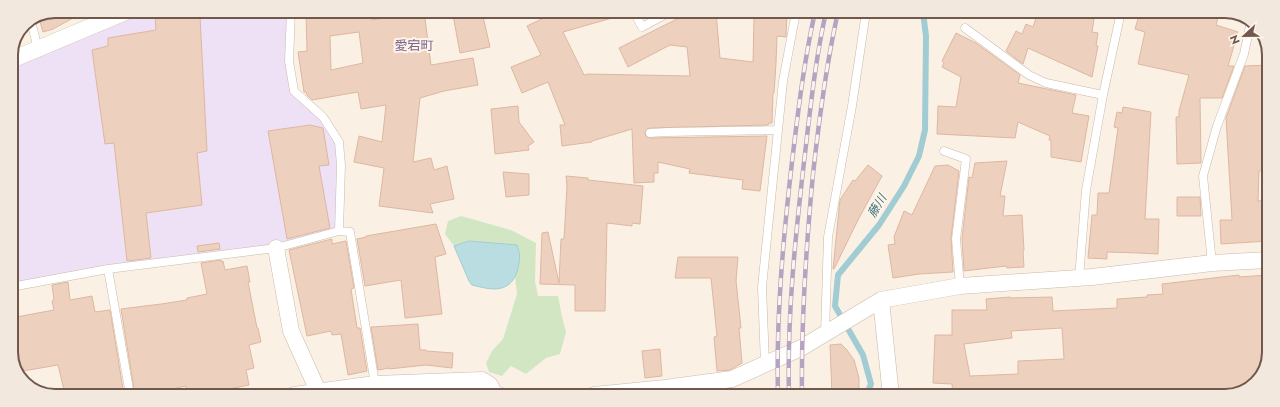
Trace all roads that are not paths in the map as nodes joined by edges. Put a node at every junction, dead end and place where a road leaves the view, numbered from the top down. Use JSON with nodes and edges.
{"nodes":[{"id":1,"x":111,"y":18,"type":"edge"},
{"id":2,"x":291,"y":18,"type":"edge"},
{"id":3,"x":637,"y":18,"type":"edge"},
{"id":4,"x":658,"y":18,"type":"edge"},
{"id":5,"x":795,"y":18,"type":"edge"},
{"id":6,"x":865,"y":18,"type":"edge"},
{"id":7,"x":1120,"y":18,"type":"edge"},
{"id":8,"x":32,"y":26,"type":"edge"},
{"id":9,"x":965,"y":28,"type":"dead end"},
{"id":10,"x":1249,"y":28,"type":"edge"},
{"id":11,"x":38,"y":49,"type":"junction"},
{"id":12,"x":18,"y":57,"type":"edge"},
{"id":13,"x":1104,"y":95,"type":"junction"},
{"id":14,"x":777,"y":130,"type":"junction"},
{"id":15,"x":650,"y":133,"type":"dead end"},
{"id":16,"x":944,"y":151,"type":"dead end"},
{"id":17,"x":338,"y":231,"type":"junction"},
{"id":18,"x":276,"y":248,"type":"junction"},
{"id":19,"x":1262,"y":260,"type":"edge"},
{"id":20,"x":1212,"y":263,"type":"junction"},
{"id":21,"x":108,"y":269,"type":"junction"},
{"id":22,"x":1079,"y":278,"type":"junction"},
{"id":23,"x":18,"y":286,"type":"edge"},
{"id":24,"x":960,"y":286,"type":"junction"},
{"id":25,"x":881,"y":300,"type":"junction"},
{"id":26,"x":829,"y":332,"type":"junction"},
{"id":27,"x":765,"y":364,"type":"junction"},
{"id":28,"x":375,"y":384,"type":"junction"},
{"id":29,"x":129,"y":389,"type":"edge"},
{"id":30,"x":317,"y":389,"type":"edge"},
{"id":31,"x":334,"y":389,"type":"edge"},
{"id":32,"x":492,"y":389,"type":"edge"},
{"id":33,"x":671,"y":389,"type":"edge"},
{"id":34,"x":890,"y":389,"type":"edge"}],
"edges":[{"from":1,"to":11,"type":"street"},
{"from":2,"to":17,"type":"lane"},
{"from":3,"to":4,"type":"lane"},
{"from":5,"to":14,"type":"lane"},
{"from":6,"to":26,"type":"lane"},
{"from":7,"to":13,"type":"lane"},
{"from":8,"to":11,"type":"lane"},
{"from":9,"to":13,"type":"lane"},
{"from":10,"to":20,"type":"lane"},
{"from":11,"to":12,"type":"street"},
{"from":13,"to":22,"type":"lane"},
{"from":14,"to":15,"type":"lane"},
{"from":14,"to":27,"type":"lane"},
{"from":16,"to":24,"type":"lane"},
{"from":17,"to":18,"type":"lane"},
{"from":17,"to":28,"type":"lane"},
{"from":18,"to":21,"type":"lane"},
{"from":18,"to":30,"type":"street"},
{"from":19,"to":20,"type":"street"},
{"from":20,"to":22,"type":"street"},
{"from":21,"to":23,"type":"lane"},
{"from":21,"to":29,"type":"lane"},
{"from":22,"to":24,"type":"street"},
{"from":24,"to":25,"type":"street"},
{"from":25,"to":26,"type":"street"},
{"from":25,"to":34,"type":"street"},
{"from":26,"to":27,"type":"street"},
{"from":27,"to":33,"type":"street"},
{"from":28,"to":31,"type":"street"},
{"from":28,"to":32,"type":"street"}]}
